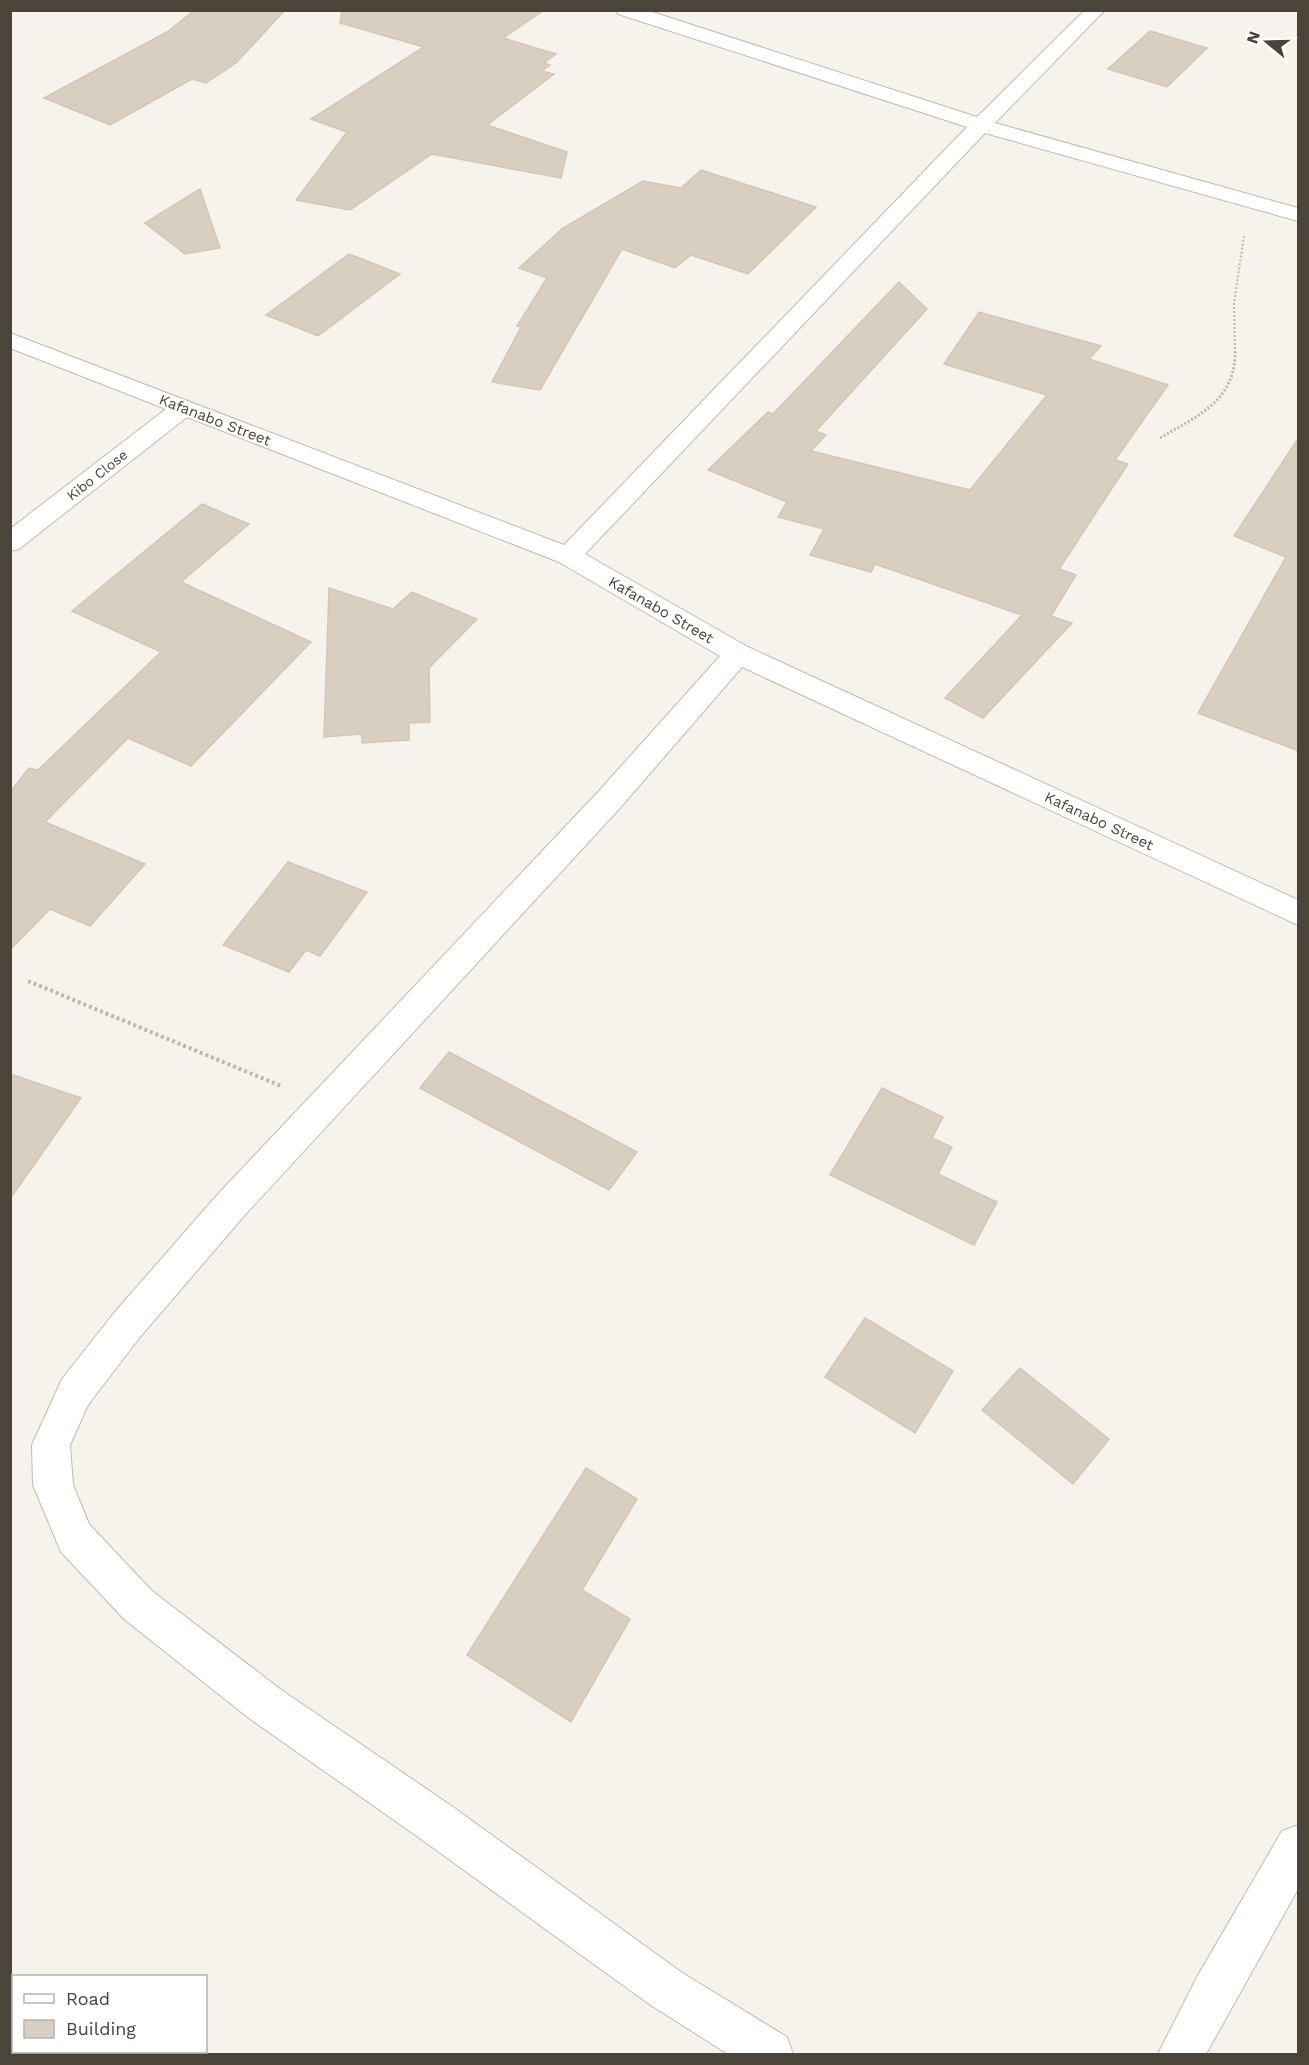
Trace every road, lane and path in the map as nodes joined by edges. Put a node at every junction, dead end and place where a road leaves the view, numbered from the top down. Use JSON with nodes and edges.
{"nodes":[{"id":1,"x":625,"y":10,"type":"edge"},
{"id":2,"x":1096,"y":10,"type":"edge"},
{"id":3,"x":981,"y":125,"type":"junction"},
{"id":4,"x":1253,"y":201,"type":"junction"},
{"id":5,"x":1299,"y":215,"type":"edge"},
{"id":6,"x":10,"y":340,"type":"edge"},
{"id":7,"x":183,"y":408,"type":"junction"},
{"id":8,"x":1161,"y":438,"type":"dead end"},
{"id":9,"x":10,"y":543,"type":"edge"},
{"id":10,"x":568,"y":556,"type":"junction"},
{"id":11,"x":738,"y":654,"type":"junction"},
{"id":12,"x":1299,"y":913,"type":"edge"},
{"id":13,"x":28,"y":981,"type":"dead end"},
{"id":14,"x":323,"y":1103,"type":"junction"},
{"id":15,"x":1299,"y":1847,"type":"edge"},
{"id":16,"x":770,"y":2055,"type":"edge"},
{"id":17,"x":1181,"y":2055,"type":"edge"}],
"edges":[{"from":1,"to":3,"type":"street"},
{"from":2,"to":3,"type":"street"},
{"from":3,"to":4,"type":"street"},
{"from":3,"to":10,"type":"street"},
{"from":4,"to":5,"type":"street"},
{"from":4,"to":8,"type":"path"},
{"from":6,"to":7,"type":"street","name":"Kafanabo Street"},
{"from":7,"to":9,"type":"street","name":"Kibo Close"},
{"from":7,"to":10,"type":"street","name":"Kafanabo Street"},
{"from":10,"to":11,"type":"street","name":"Kafanabo Street"},
{"from":11,"to":12,"type":"street","name":"Kafanabo Street"},
{"from":11,"to":14,"type":"street"},
{"from":13,"to":14,"type":"path"},
{"from":14,"to":16,"type":"street"},
{"from":15,"to":17,"type":"street"}]}
